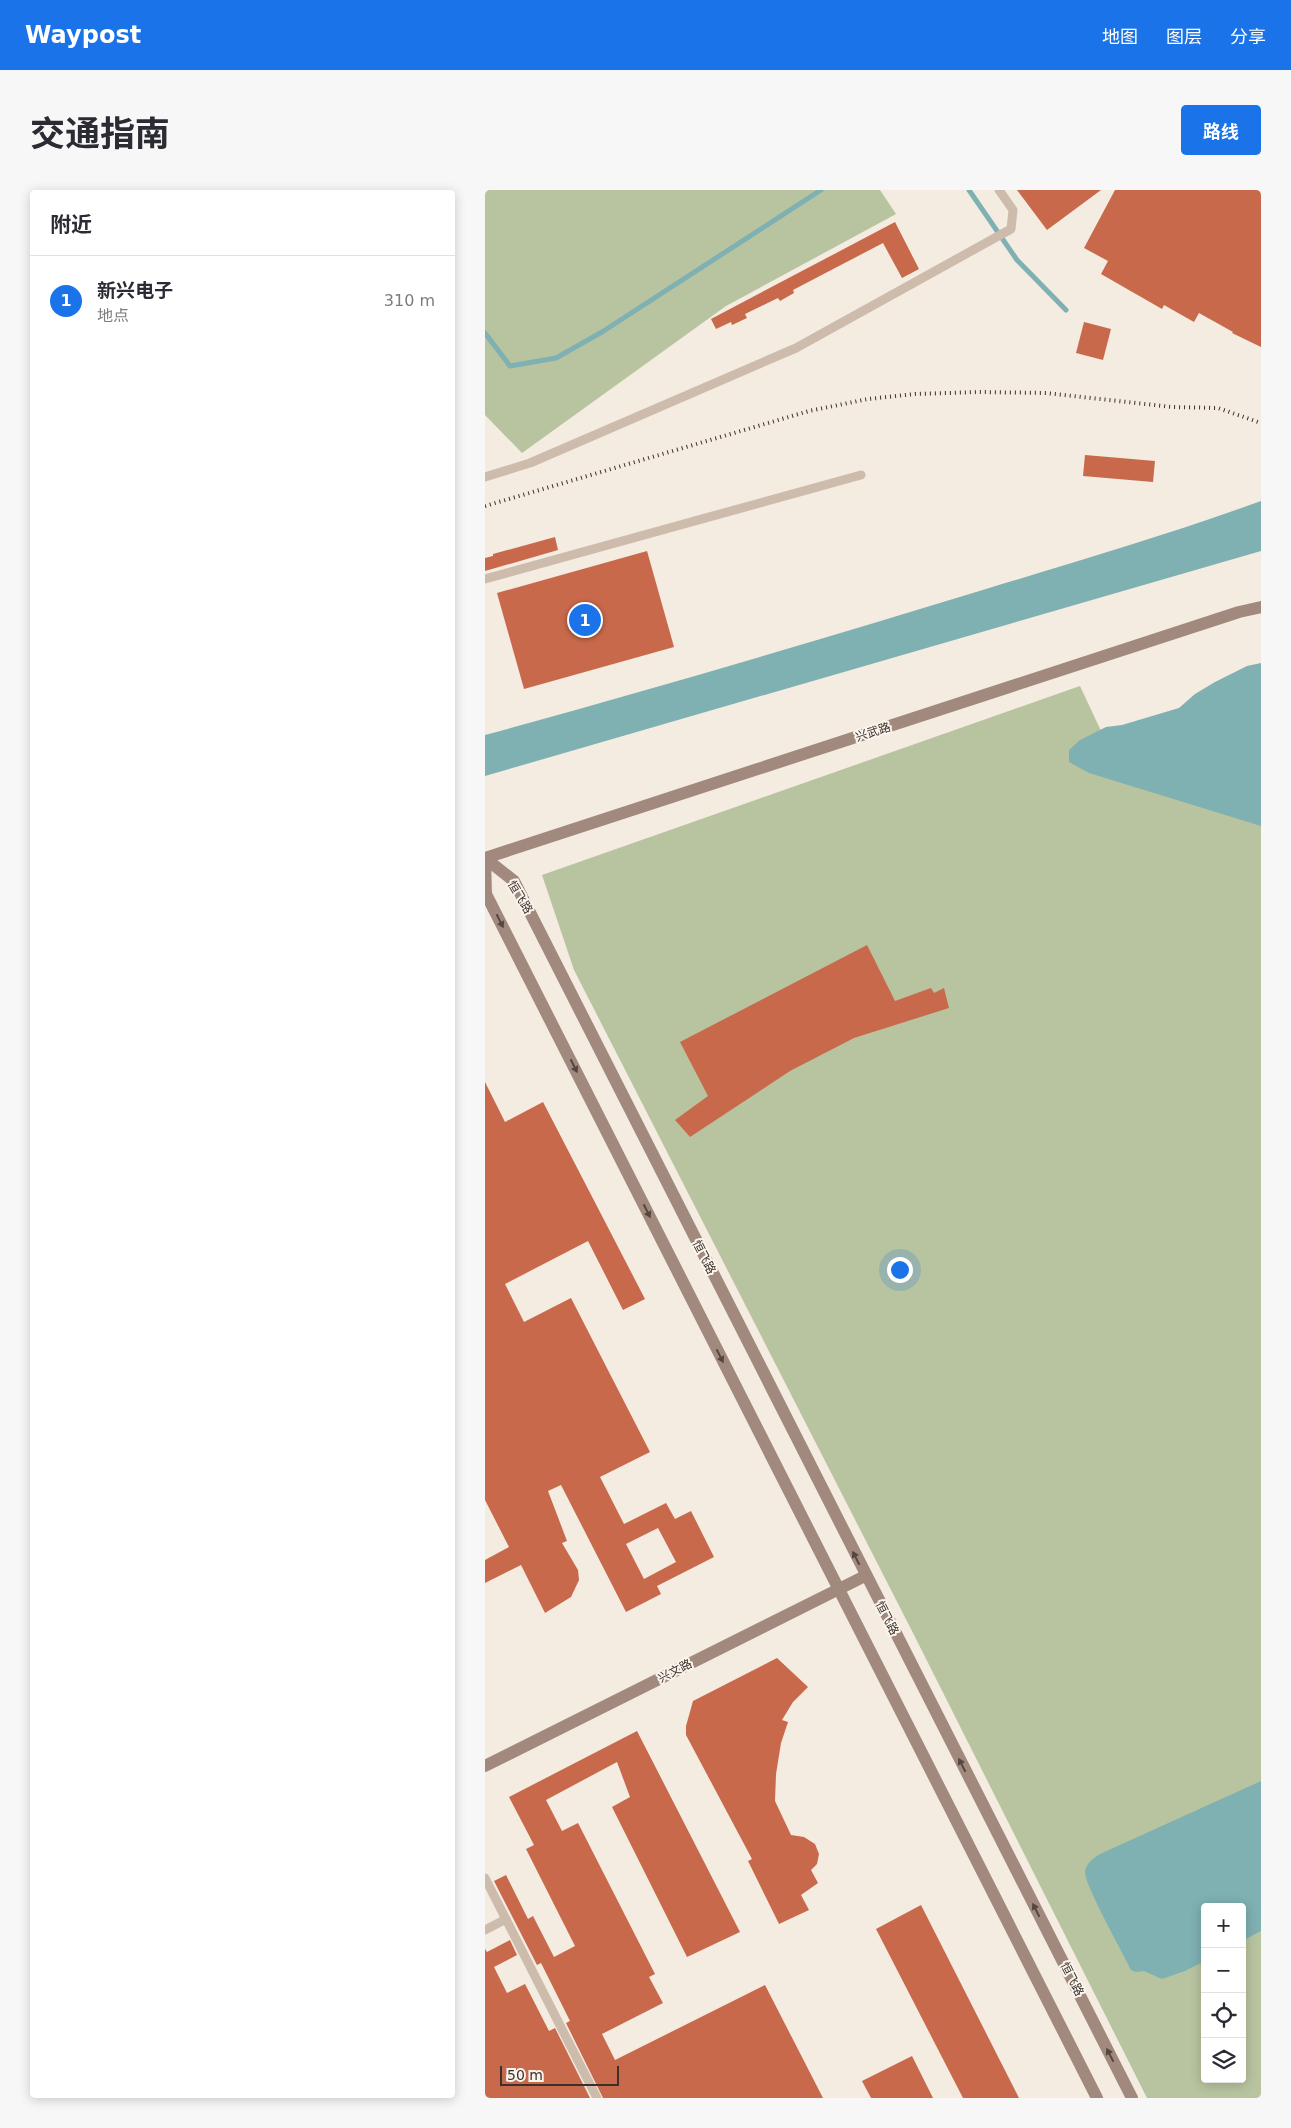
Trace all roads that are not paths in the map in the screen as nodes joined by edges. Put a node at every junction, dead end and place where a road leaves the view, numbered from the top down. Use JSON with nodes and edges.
{"nodes":[{"id":1,"x":999,"y":190,"type":"edge"},
{"id":2,"x":861,"y":475,"type":"dead end"},
{"id":3,"x":485,"y":477,"type":"edge"},
{"id":4,"x":485,"y":579,"type":"edge"},
{"id":5,"x":1261,"y":607,"type":"edge"},
{"id":6,"x":485,"y":858,"type":"edge"},
{"id":7,"x":865,"y":1576,"type":"junction"},
{"id":8,"x":838,"y":1589,"type":"junction"},
{"id":9,"x":485,"y":1766,"type":"edge"},
{"id":10,"x":485,"y":1878,"type":"edge"},
{"id":11,"x":506,"y":1919,"type":"junction"},
{"id":12,"x":485,"y":1930,"type":"edge"},
{"id":13,"x":597,"y":2098,"type":"edge"},
{"id":14,"x":1097,"y":2098,"type":"edge"},
{"id":15,"x":1132,"y":2098,"type":"edge"}],
"edges":[{"from":1,"to":3,"type":"lane"},
{"from":2,"to":4,"type":"lane"},
{"from":5,"to":6,"type":"main road","name":"兴武路"},
{"from":7,"to":6,"type":"main road","name":"恒飞路","one_way":true},
{"from":6,"to":8,"type":"main road","name":"恒飞路","one_way":true},
{"from":7,"to":8,"type":"main road","name":"兴文路"},
{"from":15,"to":7,"type":"main road","name":"恒飞路","one_way":true},
{"from":8,"to":9,"type":"main road","name":"兴文路"},
{"from":8,"to":14,"type":"main road","name":"恒飞路"},
{"from":10,"to":11,"type":"lane"},
{"from":11,"to":12,"type":"lane"},
{"from":11,"to":13,"type":"lane"}]}
